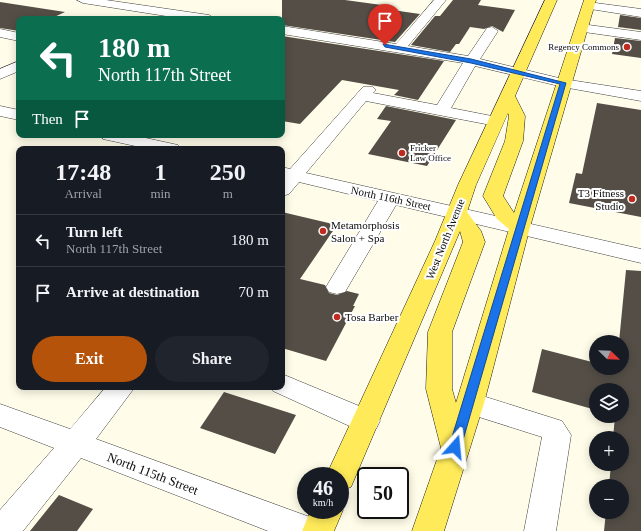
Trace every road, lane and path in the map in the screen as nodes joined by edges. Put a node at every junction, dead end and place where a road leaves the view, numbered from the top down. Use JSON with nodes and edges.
{"nodes":[{"id":1,"x":83,"y":0,"type":"edge"},
{"id":2,"x":141,"y":0,"type":"edge"},
{"id":3,"x":440,"y":0,"type":"edge"},
{"id":4,"x":551,"y":0,"type":"edge"},
{"id":5,"x":589,"y":3,"type":"edge"},
{"id":6,"x":128,"y":7,"type":"junction"},
{"id":7,"x":641,"y":13,"type":"edge"},
{"id":8,"x":111,"y":16,"type":"dead end"},
{"id":9,"x":189,"y":16,"type":"edge"},
{"id":10,"x":580,"y":28,"type":"junction"},
{"id":11,"x":285,"y":30,"type":"edge"},
{"id":12,"x":492,"y":31,"type":"dead end"},
{"id":13,"x":0,"y":33,"type":"edge"},
{"id":14,"x":16,"y":36,"type":"edge"},
{"id":15,"x":641,"y":36,"type":"edge"},
{"id":16,"x":400,"y":48,"type":"junction"},
{"id":17,"x":471,"y":61,"type":"junction"},
{"id":18,"x":16,"y":67,"type":"edge"},
{"id":19,"x":519,"y":72,"type":"junction"},
{"id":20,"x":0,"y":75,"type":"edge"},
{"id":21,"x":563,"y":83,"type":"junction"},
{"id":22,"x":506,"y":96,"type":"junction"},
{"id":23,"x":641,"y":96,"type":"edge"},
{"id":24,"x":442,"y":110,"type":"junction"},
{"id":25,"x":0,"y":111,"type":"edge"},
{"id":26,"x":16,"y":114,"type":"edge"},
{"id":27,"x":496,"y":121,"type":"junction"},
{"id":28,"x":122,"y":138,"type":"edge"},
{"id":29,"x":158,"y":146,"type":"edge"},
{"id":30,"x":286,"y":180,"type":"edge"},
{"id":31,"x":390,"y":198,"type":"junction"},
{"id":32,"x":456,"y":212,"type":"junction"},
{"id":33,"x":520,"y":227,"type":"junction"},
{"id":34,"x":641,"y":256,"type":"edge"},
{"id":35,"x":337,"y":287,"type":"dead end"},
{"id":36,"x":285,"y":385,"type":"edge"},
{"id":37,"x":120,"y":390,"type":"edge"},
{"id":38,"x":470,"y":403,"type":"junction"},
{"id":39,"x":0,"y":415,"type":"edge"},
{"id":40,"x":366,"y":421,"type":"junction"},
{"id":41,"x":76,"y":444,"type":"junction"},
{"id":42,"x":455,"y":447,"type":"junction"},
{"id":43,"x":345,"y":467,"type":"edge"},
{"id":44,"x":323,"y":519,"type":"edge"},
{"id":45,"x":3,"y":531,"type":"edge"},
{"id":46,"x":307,"y":531,"type":"edge"},
{"id":47,"x":318,"y":531,"type":"edge"},
{"id":48,"x":428,"y":531,"type":"edge"},
{"id":49,"x":540,"y":531,"type":"edge"}],
"edges":[{"from":1,"to":6,"type":"street"},
{"from":2,"to":6,"type":"street"},
{"from":3,"to":16,"type":"street"},
{"from":4,"to":19,"type":"main road","name":"West North Avenue"},
{"from":5,"to":7,"type":"street"},
{"from":5,"to":10,"type":"main road"},
{"from":6,"to":8,"type":"street"},
{"from":6,"to":9,"type":"street"},
{"from":10,"to":15,"type":"street"},
{"from":10,"to":21,"type":"main road"},
{"from":11,"to":16,"type":"street"},
{"from":12,"to":17,"type":"street"},
{"from":13,"to":14,"type":"street"},
{"from":16,"to":17,"type":"street"},
{"from":17,"to":19,"type":"street"},
{"from":17,"to":24,"type":"street"},
{"from":18,"to":20,"type":"street"},
{"from":19,"to":21,"type":"street"},
{"from":19,"to":22,"type":"main road","name":"West North Avenue"},
{"from":21,"to":23,"type":"street"},
{"from":21,"to":33,"type":"main road"},
{"from":22,"to":27,"type":"main road","name":"West North Avenue"},
{"from":22,"to":33,"type":"main road"},
{"from":24,"to":27,"type":"street"},
{"from":24,"to":30,"type":"street"},
{"from":25,"to":26,"type":"street"},
{"from":27,"to":32,"type":"main road","name":"West North Avenue"},
{"from":28,"to":29,"type":"street"},
{"from":30,"to":31,"type":"street","name":"North 116th Street"},
{"from":31,"to":32,"type":"street","name":"North 116th Street"},
{"from":31,"to":35,"type":"street"},
{"from":32,"to":33,"type":"street","name":"North 116th Street"},
{"from":32,"to":40,"type":"main road","name":"West North Avenue"},
{"from":32,"to":42,"type":"main road"},
{"from":33,"to":34,"type":"street","name":"North 116th Street"},
{"from":33,"to":38,"type":"main road"},
{"from":36,"to":40,"type":"street"},
{"from":37,"to":41,"type":"street"},
{"from":38,"to":42,"type":"main road"},
{"from":38,"to":49,"type":"street"},
{"from":39,"to":41,"type":"street","name":"North 115th Street"},
{"from":40,"to":43,"type":"main road","name":"West North Avenue"},
{"from":41,"to":45,"type":"street"},
{"from":41,"to":46,"type":"street","name":"North 115th Street"},
{"from":42,"to":48,"type":"main road"},
{"from":44,"to":47,"type":"main road"}]}
